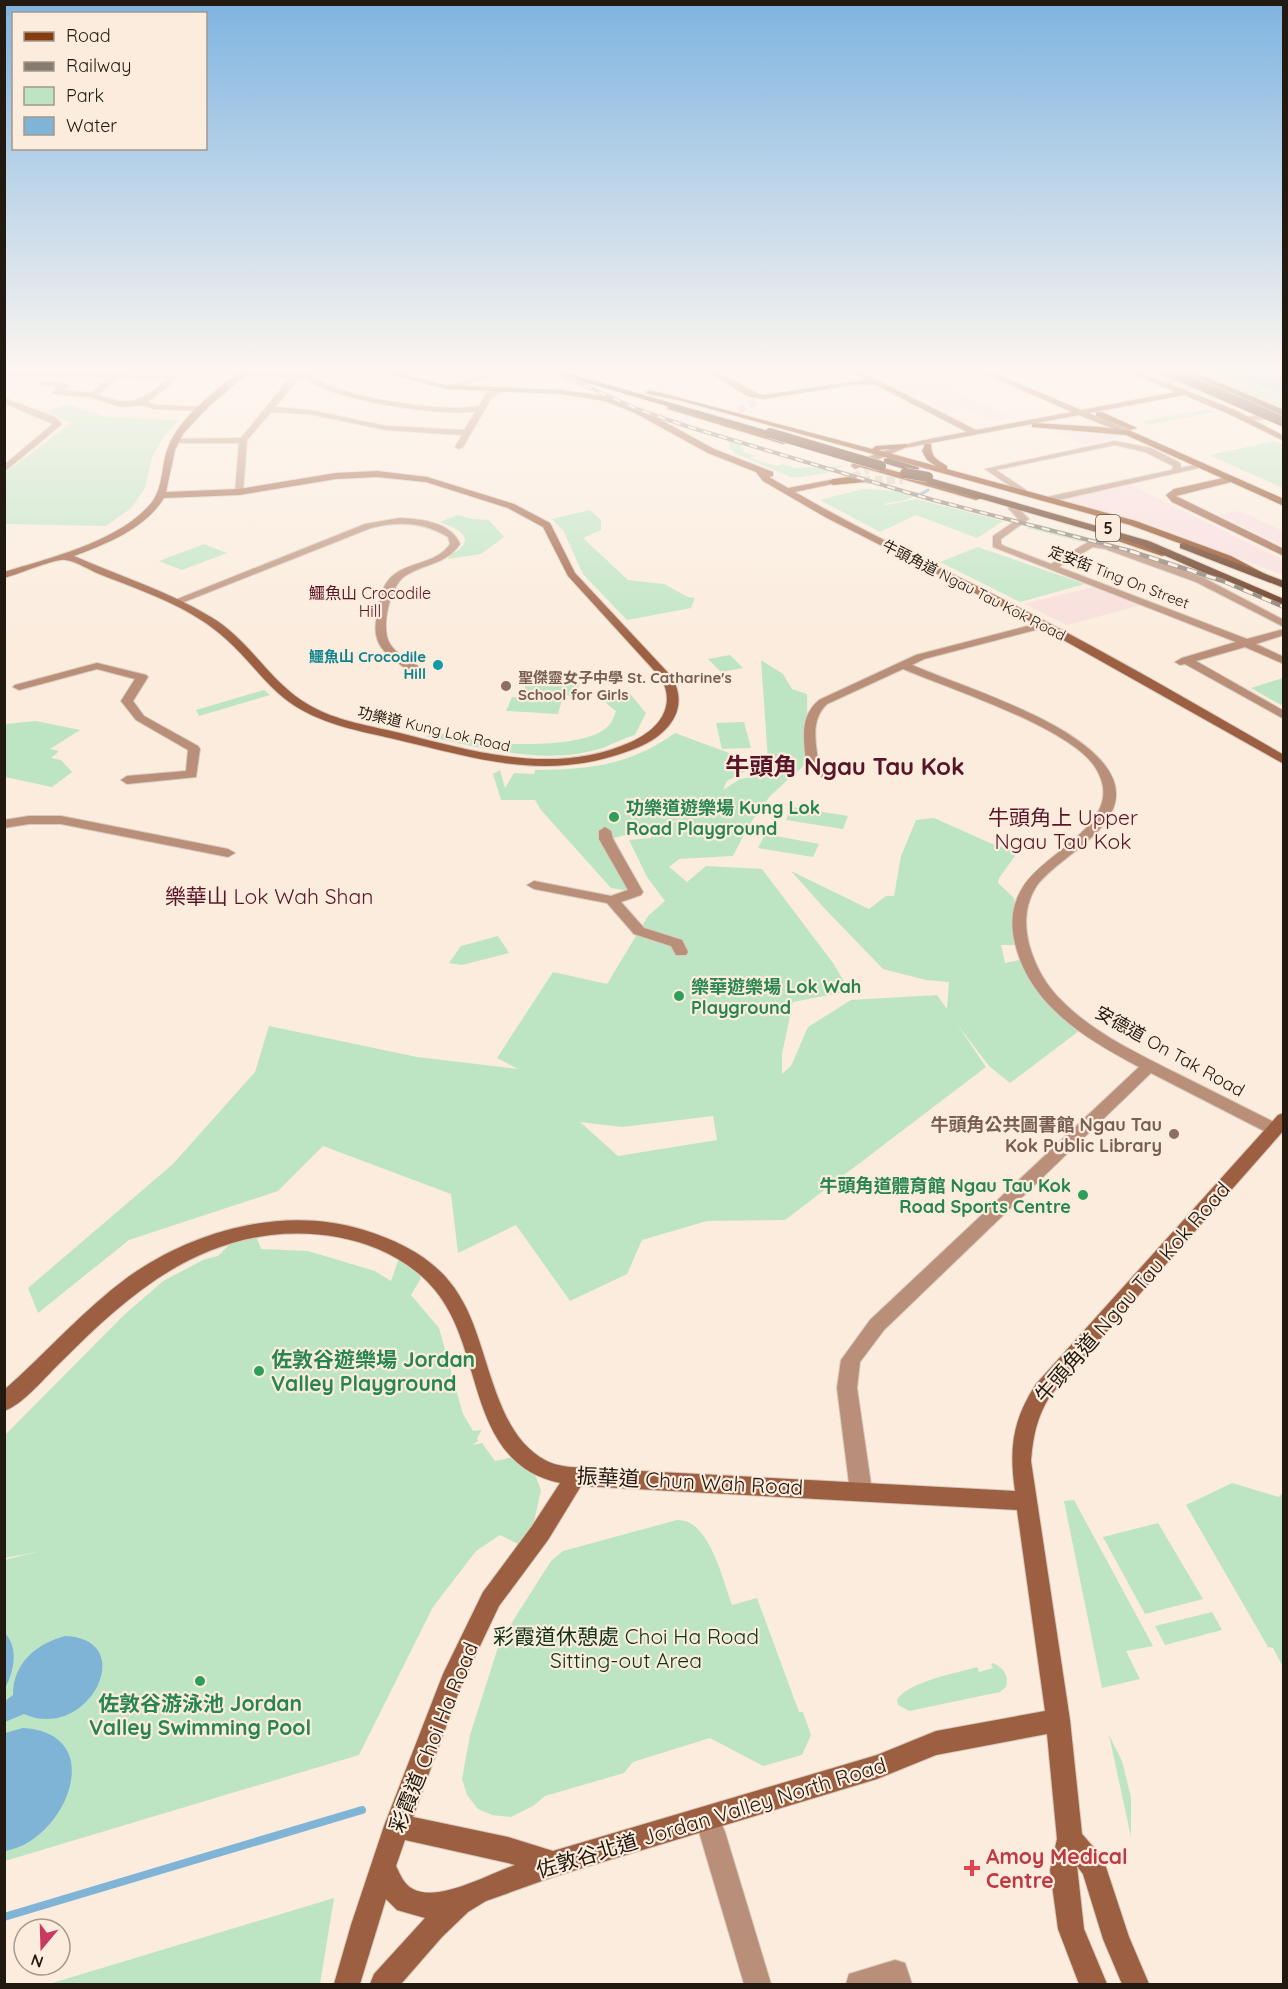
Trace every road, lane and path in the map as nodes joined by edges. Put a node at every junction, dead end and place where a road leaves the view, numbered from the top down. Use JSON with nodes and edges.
{"nodes":[{"id":1,"x":167,"y":465,"type":"edge"},
{"id":2,"x":241,"y":465,"type":"edge"},
{"id":3,"x":745,"y":465,"type":"edge"},
{"id":4,"x":857,"y":465,"type":"tunnel mouth"},
{"id":5,"x":878,"y":465,"type":"tunnel mouth"},
{"id":6,"x":878,"y":465,"type":"edge"},
{"id":7,"x":922,"y":465,"type":"edge"},
{"id":8,"x":939,"y":465,"type":"edge"},
{"id":9,"x":1013,"y":465,"type":"edge"},
{"id":10,"x":1176,"y":465,"type":"edge"},
{"id":11,"x":1215,"y":465,"type":"edge"},
{"id":12,"x":1203,"y":466,"type":"joint"},
{"id":13,"x":870,"y":469,"type":"junction"},
{"id":14,"x":948,"y":472,"type":"junction"},
{"id":15,"x":1176,"y":472,"type":"junction"},
{"id":16,"x":840,"y":473,"type":"tunnel mouth"},
{"id":17,"x":908,"y":474,"type":"junction"},
{"id":18,"x":857,"y":479,"type":"tunnel mouth"},
{"id":19,"x":1232,"y":479,"type":"junction"},
{"id":20,"x":923,"y":483,"type":"junction"},
{"id":21,"x":787,"y":487,"type":"junction"},
{"id":22,"x":939,"y":487,"type":"junction"},
{"id":23,"x":239,"y":492,"type":"junction"},
{"id":24,"x":1023,"y":492,"type":"junction"},
{"id":25,"x":161,"y":495,"type":"junction"},
{"id":26,"x":1284,"y":495,"type":"edge"},
{"id":27,"x":1050,"y":499,"type":"junction"},
{"id":28,"x":1284,"y":503,"type":"edge"},
{"id":29,"x":1013,"y":508,"type":"junction"},
{"id":30,"x":1284,"y":553,"type":"edge"},
{"id":31,"x":63,"y":555,"type":"junction"},
{"id":32,"x":1052,"y":567,"type":"junction"},
{"id":33,"x":1212,"y":571,"type":"junction"},
{"id":34,"x":4,"y":575,"type":"edge"},
{"id":35,"x":1267,"y":577,"type":"junction"},
{"id":36,"x":1284,"y":585,"type":"edge"},
{"id":37,"x":1284,"y":593,"type":"edge"},
{"id":38,"x":174,"y":602,"type":"junction"},
{"id":39,"x":1284,"y":604,"type":"edge"},
{"id":40,"x":1284,"y":624,"type":"edge"},
{"id":41,"x":1043,"y":625,"type":"junction"},
{"id":42,"x":1284,"y":632,"type":"edge"},
{"id":43,"x":1247,"y":642,"type":"junction"},
{"id":44,"x":1284,"y":661,"type":"edge"},
{"id":45,"x":903,"y":665,"type":"junction"},
{"id":46,"x":419,"y":671,"type":"dead end"},
{"id":47,"x":1139,"y":676,"type":"junction"},
{"id":48,"x":19,"y":687,"type":"dead end"},
{"id":49,"x":1284,"y":716,"type":"edge"},
{"id":50,"x":1284,"y":749,"type":"edge"},
{"id":51,"x":1284,"y":760,"type":"edge"},
{"id":52,"x":1284,"y":771,"type":"edge"},
{"id":53,"x":828,"y":776,"type":"dead end"},
{"id":54,"x":127,"y":780,"type":"dead end"},
{"id":55,"x":4,"y":824,"type":"edge"},
{"id":56,"x":605,"y":831,"type":"dead end"},
{"id":57,"x":228,"y":853,"type":"dead end"},
{"id":58,"x":534,"y":885,"type":"dead end"},
{"id":59,"x":612,"y":900,"type":"junction"},
{"id":60,"x":681,"y":952,"type":"dead end"},
{"id":61,"x":1149,"y":1066,"type":"junction"},
{"id":62,"x":1279,"y":1124,"type":"edge"},
{"id":63,"x":4,"y":1403,"type":"edge"},
{"id":64,"x":576,"y":1476,"type":"junction"},
{"id":65,"x":861,"y":1491,"type":"junction"},
{"id":66,"x":1026,"y":1501,"type":"junction"},
{"id":67,"x":1058,"y":1720,"type":"junction"},
{"id":68,"x":397,"y":1826,"type":"junction"},
{"id":69,"x":712,"y":1832,"type":"dead end"},
{"id":70,"x":1070,"y":1839,"type":"junction"},
{"id":71,"x":553,"y":1864,"type":"junction"},
{"id":72,"x":383,"y":1867,"type":"junction"},
{"id":73,"x":459,"y":1903,"type":"junction"},
{"id":74,"x":1137,"y":1982,"type":"edge"},
{"id":75,"x":347,"y":1984,"type":"edge"},
{"id":76,"x":384,"y":1984,"type":"edge"},
{"id":77,"x":758,"y":1984,"type":"edge"},
{"id":78,"x":859,"y":1984,"type":"edge"},
{"id":79,"x":899,"y":1984,"type":"edge"},
{"id":80,"x":1093,"y":1984,"type":"edge"}],
"edges":[{"from":1,"to":25,"type":"main road"},
{"from":2,"to":23,"type":"street"},
{"from":3,"to":21,"type":"main road","name":"牛頭角道 Ngau Tau Kok Road"},
{"from":4,"to":13,"type":"main road"},
{"from":5,"to":17,"type":"highway","bridge":true},
{"from":6,"to":13,"type":"main road"},
{"from":7,"to":14,"type":"main road"},
{"from":8,"to":14,"type":"main road"},
{"from":9,"to":24,"type":"street"},
{"from":10,"to":15,"type":"street"},
{"from":11,"to":26,"type":"main road"},
{"from":12,"to":15,"type":"street"},
{"from":12,"to":19,"type":"main road"},
{"from":13,"to":20,"type":"main road"},
{"from":14,"to":20,"type":"main road"},
{"from":14,"to":24,"type":"main road"},
{"from":15,"to":27,"type":"street"},
{"from":16,"to":21,"type":"main road"},
{"from":17,"to":22,"type":"main road"},
{"from":17,"to":33,"type":"highway","bridge":true},
{"from":17,"to":35,"type":"highway"},
{"from":17,"to":37,"type":"highway","number":"5","bridge":true},
{"from":18,"to":21,"type":"main road"},
{"from":19,"to":28,"type":"main road"},
{"from":19,"to":30,"type":"main road"},
{"from":20,"to":22,"type":"main road"},
{"from":21,"to":41,"type":"main road","name":"牛頭角道 Ngau Tau Kok Road"},
{"from":22,"to":29,"type":"main road"},
{"from":23,"to":25,"type":"main road","name":"功樂道 Kung Lok Road"},
{"from":23,"to":38,"type":"main road","name":"功樂道 Kung Lok Road"},
{"from":24,"to":27,"type":"main road"},
{"from":25,"to":31,"type":"main road"},
{"from":27,"to":35,"type":"main road"},
{"from":29,"to":32,"type":"street","name":"定安街 Ting On Street"},
{"from":29,"to":33,"type":"main road"},
{"from":31,"to":34,"type":"main road"},
{"from":31,"to":38,"type":"main road","name":"功樂道 Kung Lok Road"},
{"from":32,"to":40,"type":"street"},
{"from":32,"to":43,"type":"street","name":"定安街 Ting On Street"},
{"from":33,"to":39,"type":"highway"},
{"from":35,"to":36,"type":"highway"},
{"from":38,"to":46,"type":"street"},
{"from":41,"to":45,"type":"street"},
{"from":41,"to":47,"type":"main road","name":"牛頭角道 Ngau Tau Kok Road"},
{"from":42,"to":43,"type":"street"},
{"from":43,"to":44,"type":"street","name":"定安街 Ting On Street"},
{"from":43,"to":49,"type":"street"},
{"from":45,"to":53,"type":"street"},
{"from":45,"to":61,"type":"street","name":"安德道 On Tak Road"},
{"from":47,"to":50,"type":"main road","name":"牛頭角道 Ngau Tau Kok Road"},
{"from":47,"to":51,"type":"main road","name":"牛頭角道 Ngau Tau Kok Road"},
{"from":47,"to":52,"type":"main road","name":"牛頭角道 Ngau Tau Kok Road"},
{"from":48,"to":54,"type":"street"},
{"from":55,"to":57,"type":"street"},
{"from":56,"to":59,"type":"street"},
{"from":58,"to":59,"type":"street"},
{"from":59,"to":60,"type":"street"},
{"from":61,"to":62,"type":"street","name":"安德道 On Tak Road"},
{"from":61,"to":65,"type":"street"},
{"from":62,"to":66,"type":"main road","name":"牛頭角道 Ngau Tau Kok Road"},
{"from":63,"to":64,"type":"main road","name":"振華道 Chun Wah Road"},
{"from":64,"to":65,"type":"main road","name":"振華道 Chun Wah Road"},
{"from":64,"to":68,"type":"main road","name":"彩霞道 Choi Ha Road"},
{"from":65,"to":66,"type":"main road","name":"振華道 Chun Wah Road"},
{"from":66,"to":67,"type":"main road","name":"牛頭角道 Ngau Tau Kok Road"},
{"from":67,"to":70,"type":"main road","name":"牛頭角道 Ngau Tau Kok Road"},
{"from":67,"to":71,"type":"main road","name":"佐敦谷北道 Jordan Valley North Road"},
{"from":68,"to":71,"type":"main road"},
{"from":68,"to":72,"type":"main road","name":"彩霞道 Choi Ha Road"},
{"from":69,"to":77,"type":"street"},
{"from":70,"to":74,"type":"main road"},
{"from":70,"to":80,"type":"main road","name":"牛頭角道 Ngau Tau Kok Road"},
{"from":71,"to":73,"type":"main road","name":"佐敦谷北道 Jordan Valley North Road"},
{"from":72,"to":73,"type":"main road","name":"佐敦谷北道 Jordan Valley North Road"},
{"from":72,"to":75,"type":"main road","name":"彩霞道 Choi Ha Road"},
{"from":73,"to":76,"type":"main road"},
{"from":78,"to":79,"type":"street"}]}
